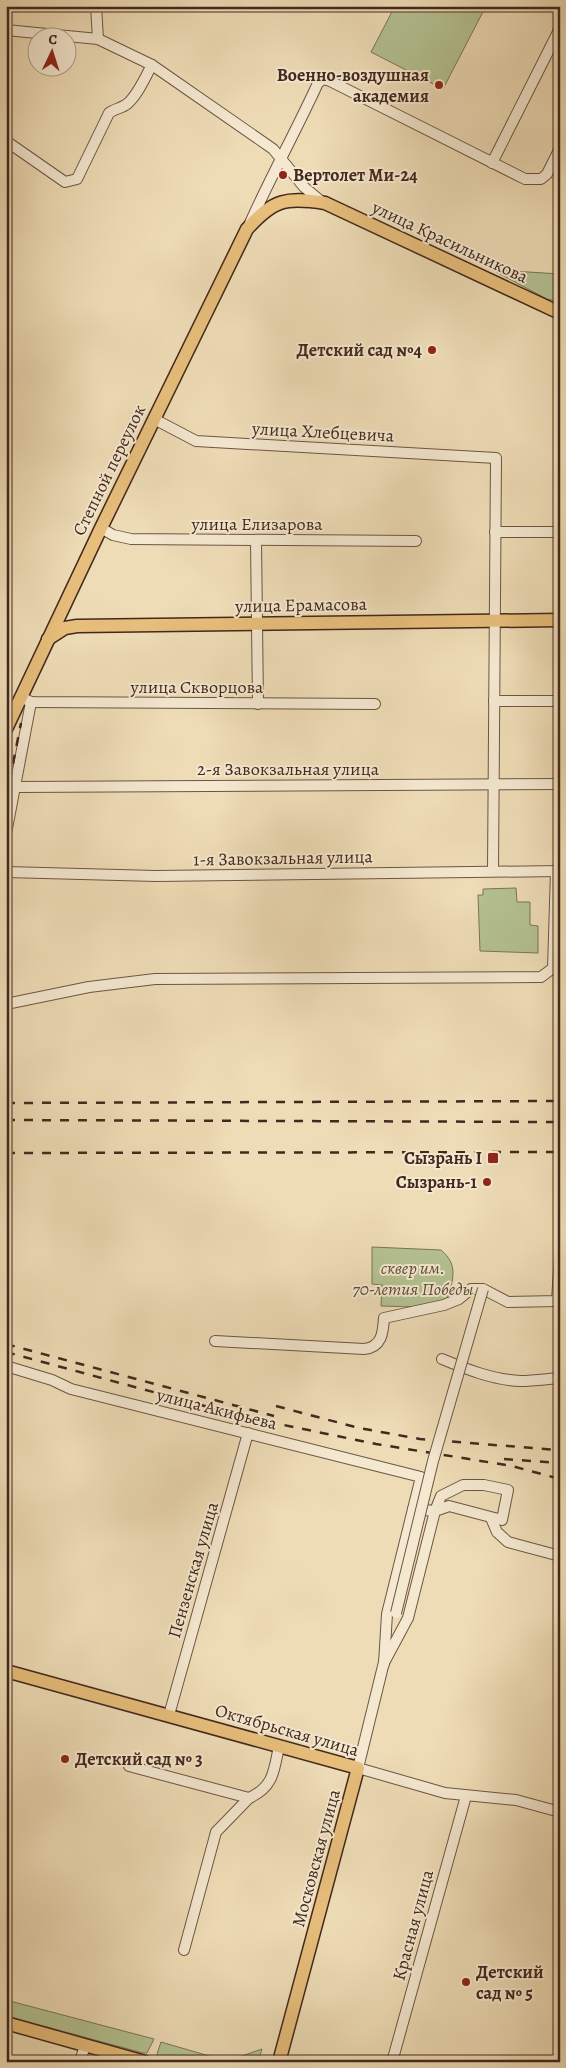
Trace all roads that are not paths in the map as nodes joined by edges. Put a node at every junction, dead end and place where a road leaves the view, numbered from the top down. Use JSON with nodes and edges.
{"nodes":[{"id":1,"x":96,"y":6,"type":"edge"},
{"id":2,"x":560,"y":28,"type":"edge"},
{"id":3,"x":6,"y":30,"type":"edge"},
{"id":4,"x":98,"y":39,"type":"junction"},
{"id":5,"x":152,"y":65,"type":"junction"},
{"id":6,"x":6,"y":141,"type":"edge"},
{"id":7,"x":560,"y":148,"type":"edge"},
{"id":8,"x":281,"y":157,"type":"junction"},
{"id":9,"x":492,"y":163,"type":"junction"},
{"id":10,"x":325,"y":204,"type":"junction"},
{"id":11,"x":247,"y":229,"type":"junction"},
{"id":12,"x":560,"y":313,"type":"edge"},
{"id":13,"x":154,"y":419,"type":"junction"},
{"id":14,"x":100,"y":528,"type":"junction"},
{"id":15,"x":495,"y":532,"type":"junction"},
{"id":16,"x":560,"y":532,"type":"edge"},
{"id":17,"x":256,"y":541,"type":"junction"},
{"id":18,"x":416,"y":541,"type":"dead end"},
{"id":19,"x":66,"y":601,"type":"junction"},
{"id":20,"x":495,"y":620,"type":"junction"},
{"id":21,"x":560,"y":620,"type":"edge"},
{"id":22,"x":257,"y":623,"type":"junction"},
{"id":23,"x":77,"y":626,"type":"junction"},
{"id":24,"x":47,"y":640,"type":"junction"},
{"id":25,"x":26,"y":700,"type":"junction"},
{"id":26,"x":494,"y":701,"type":"junction"},
{"id":27,"x":560,"y":701,"type":"edge"},
{"id":28,"x":258,"y":704,"type":"junction"},
{"id":29,"x":375,"y":704,"type":"dead end"},
{"id":30,"x":6,"y":729,"type":"edge"},
{"id":31,"x":494,"y":783,"type":"junction"},
{"id":32,"x":560,"y":784,"type":"edge"},
{"id":33,"x":16,"y":787,"type":"junction"},
{"id":34,"x":6,"y":834,"type":"edge"},
{"id":35,"x":494,"y":871,"type":"junction"},
{"id":36,"x":558,"y":871,"type":"edge"},
{"id":37,"x":6,"y":872,"type":"edge"},
{"id":38,"x":6,"y":1004,"type":"edge"},
{"id":39,"x":560,"y":1253,"type":"edge"},
{"id":40,"x":487,"y":1291,"type":"junction"},
{"id":41,"x":215,"y":1341,"type":"dead end"},
{"id":42,"x":442,"y":1359,"type":"dead end"},
{"id":43,"x":6,"y":1366,"type":"edge"},
{"id":44,"x":560,"y":1378,"type":"edge"},
{"id":45,"x":248,"y":1433,"type":"junction"},
{"id":46,"x":421,"y":1476,"type":"joint"},
{"id":47,"x":413,"y":1509,"type":"junction"},
{"id":48,"x":435,"y":1510,"type":"junction"},
{"id":49,"x":491,"y":1518,"type":"junction"},
{"id":50,"x":560,"y":1556,"type":"edge"},
{"id":51,"x":384,"y":1664,"type":"junction"},
{"id":52,"x":6,"y":1671,"type":"edge"},
{"id":53,"x":169,"y":1715,"type":"junction"},
{"id":54,"x":279,"y":1746,"type":"junction"},
{"id":55,"x":129,"y":1766,"type":"dead end"},
{"id":56,"x":358,"y":1768,"type":"junction"},
{"id":57,"x":466,"y":1796,"type":"junction"},
{"id":58,"x":249,"y":1798,"type":"junction"},
{"id":59,"x":560,"y":1812,"type":"edge"},
{"id":60,"x":184,"y":1950,"type":"dead end"},
{"id":61,"x":6,"y":2023,"type":"edge"},
{"id":62,"x":85,"y":2045,"type":"junction"},
{"id":63,"x":80,"y":2062,"type":"edge"},
{"id":64,"x":145,"y":2062,"type":"edge"},
{"id":65,"x":279,"y":2062,"type":"edge"},
{"id":66,"x":392,"y":2062,"type":"edge"}],
"edges":[{"from":1,"to":4,"type":"street"},
{"from":2,"to":9,"type":"street"},
{"from":3,"to":4,"type":"street"},
{"from":4,"to":5,"type":"street"},
{"from":5,"to":6,"type":"street"},
{"from":5,"to":8,"type":"street"},
{"from":7,"to":9,"type":"street"},
{"from":8,"to":9,"type":"street"},
{"from":8,"to":10,"type":"street"},
{"from":8,"to":11,"type":"street"},
{"from":10,"to":11,"type":"main road","name":"улица Красильникова"},
{"from":10,"to":12,"type":"main road","name":"улица Красильникова"},
{"from":11,"to":13,"type":"main road","name":"Степной переулок"},
{"from":13,"to":14,"type":"main road","name":"Степной переулок"},
{"from":13,"to":15,"type":"street","name":"улица Хлебцевича"},
{"from":14,"to":17,"type":"street","name":"улица Елизарова"},
{"from":14,"to":19,"type":"main road","name":"Степной переулок"},
{"from":15,"to":16,"type":"street"},
{"from":15,"to":20,"type":"street"},
{"from":17,"to":18,"type":"street","name":"улица Елизарова"},
{"from":17,"to":22,"type":"street"},
{"from":19,"to":23,"type":"main road"},
{"from":19,"to":24,"type":"main road","name":"Степной переулок"},
{"from":20,"to":21,"type":"main road","name":"улица Ерамасова"},
{"from":20,"to":22,"type":"main road","name":"улица Ерамасова"},
{"from":20,"to":26,"type":"street"},
{"from":22,"to":23,"type":"main road","name":"улица Ерамасова"},
{"from":22,"to":28,"type":"street"},
{"from":23,"to":24,"type":"main road","name":"улица Ерамасова"},
{"from":24,"to":25,"type":"main road","name":"Степной переулок"},
{"from":25,"to":28,"type":"street","name":"улица Скворцова"},
{"from":25,"to":30,"type":"main road","name":"Степной переулок"},
{"from":25,"to":33,"type":"street"},
{"from":26,"to":27,"type":"street"},
{"from":26,"to":31,"type":"street"},
{"from":28,"to":29,"type":"street","name":"улица Скворцова"},
{"from":31,"to":32,"type":"street","name":"2-я Завокзальная улица"},
{"from":31,"to":33,"type":"street","name":"2-я Завокзальная улица"},
{"from":31,"to":35,"type":"street"},
{"from":33,"to":34,"type":"street"},
{"from":35,"to":36,"type":"street","name":"1-я Завокзальная улица"},
{"from":35,"to":37,"type":"street","name":"1-я Завокзальная улица"},
{"from":36,"to":38,"type":"street"},
{"from":39,"to":40,"type":"street"},
{"from":40,"to":41,"type":"street"},
{"from":40,"to":51,"type":"street","name":"Московская улица","bridge":true},
{"from":42,"to":44,"type":"street"},
{"from":43,"to":45,"type":"street","name":"улица Акифьева"},
{"from":45,"to":46,"type":"street","name":"улица Акифьева"},
{"from":45,"to":53,"type":"street","name":"Пензенская улица"},
{"from":46,"to":47,"type":"street","name":"Московская улица"},
{"from":47,"to":48,"type":"street"},
{"from":47,"to":51,"type":"street","name":"Московская улица"},
{"from":48,"to":49,"type":"street"},
{"from":48,"to":49,"type":"street"},
{"from":48,"to":51,"type":"street","name":"Московская улица"},
{"from":49,"to":50,"type":"street"},
{"from":51,"to":56,"type":"street","name":"Московская улица"},
{"from":52,"to":53,"type":"main road","name":"Октябрьская улица"},
{"from":53,"to":54,"type":"main road","name":"Октябрьская улица"},
{"from":54,"to":56,"type":"main road","name":"Октябрьская улица"},
{"from":54,"to":58,"type":"street"},
{"from":55,"to":58,"type":"street"},
{"from":56,"to":57,"type":"street","name":"Октябрьская улица"},
{"from":56,"to":65,"type":"main road","name":"Московская улица"},
{"from":57,"to":59,"type":"street","name":"Октябрьская улица"},
{"from":57,"to":66,"type":"street","name":"Красная улица"},
{"from":58,"to":60,"type":"street"},
{"from":61,"to":62,"type":"main road"},
{"from":62,"to":63,"type":"street"},
{"from":62,"to":64,"type":"main road"}]}
